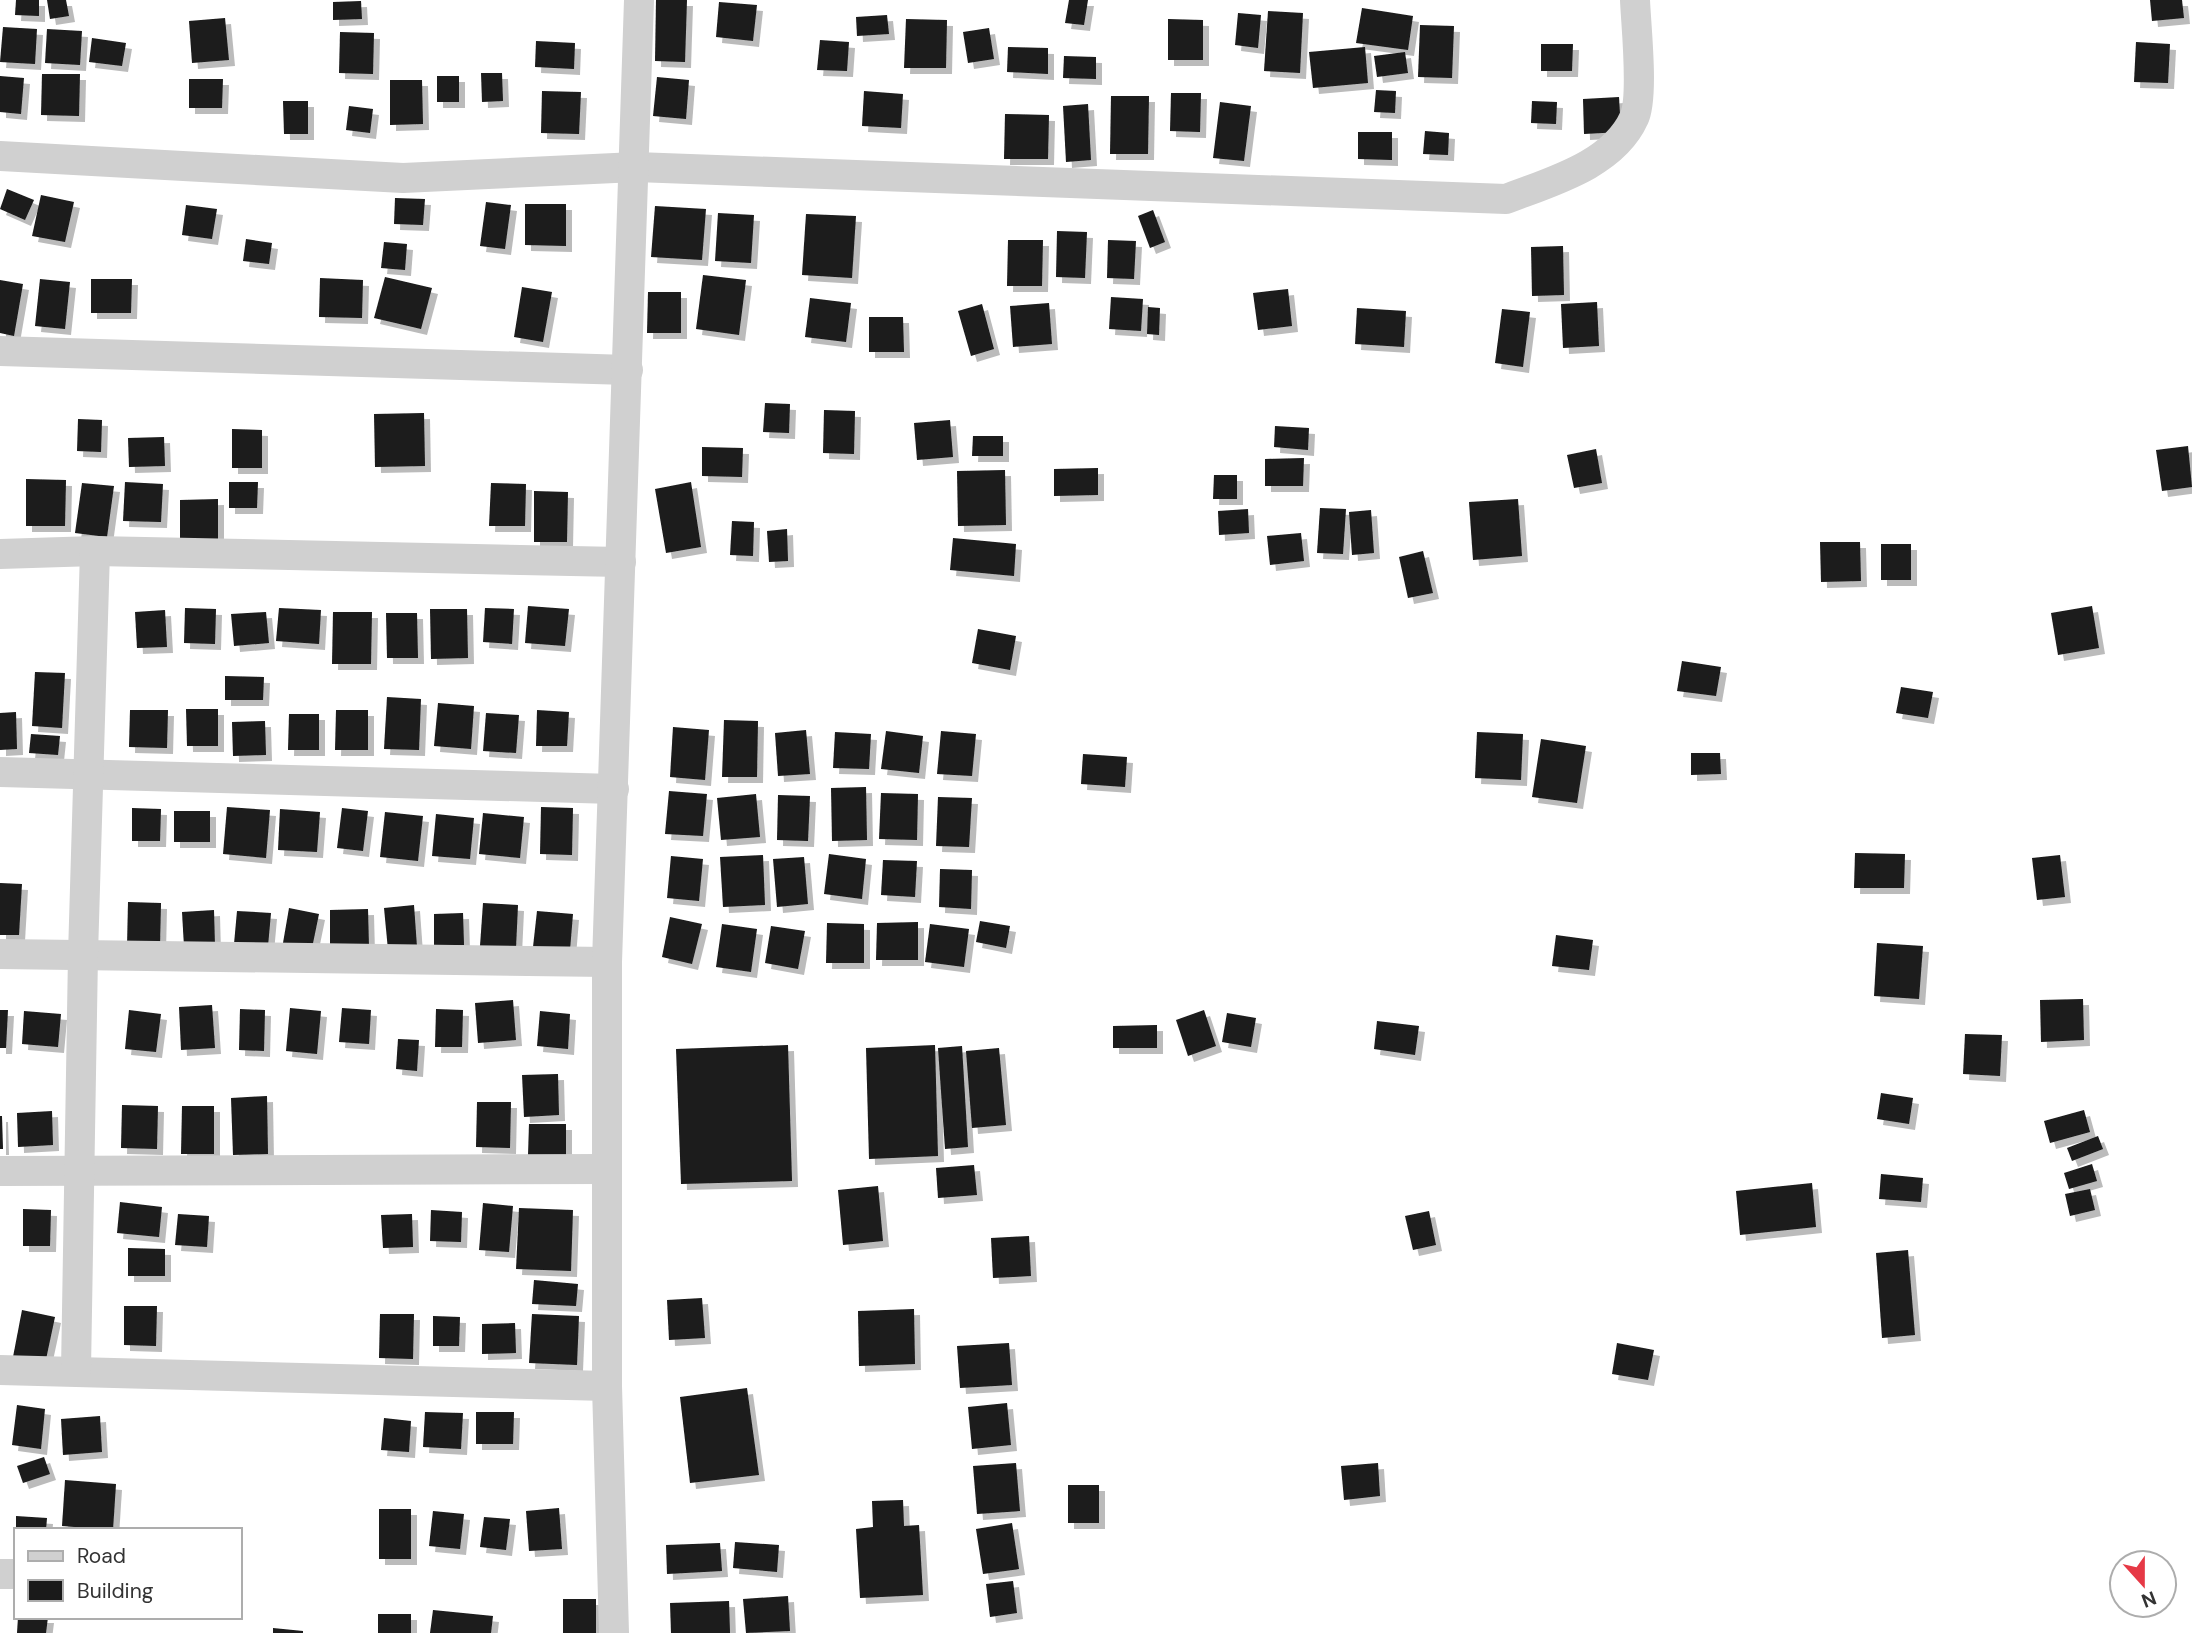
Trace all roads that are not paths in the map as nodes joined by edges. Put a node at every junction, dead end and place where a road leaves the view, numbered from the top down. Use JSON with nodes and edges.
{"nodes":[{"id":1,"x":639,"y":0,"type":"edge"},
{"id":2,"x":1635,"y":0,"type":"edge"},
{"id":3,"x":0,"y":156,"type":"edge"},
{"id":4,"x":636,"y":167,"type":"junction"},
{"id":5,"x":0,"y":351,"type":"edge"},
{"id":6,"x":628,"y":370,"type":"junction"},
{"id":7,"x":95,"y":551,"type":"junction"},
{"id":8,"x":0,"y":554,"type":"edge"},
{"id":9,"x":621,"y":562,"type":"junction"},
{"id":10,"x":0,"y":772,"type":"edge"},
{"id":11,"x":89,"y":772,"type":"junction"},
{"id":12,"x":614,"y":789,"type":"junction"},
{"id":13,"x":0,"y":954,"type":"edge"},
{"id":14,"x":83,"y":956,"type":"junction"},
{"id":15,"x":607,"y":962,"type":"junction"},
{"id":16,"x":607,"y":1168,"type":"junction"},
{"id":17,"x":0,"y":1171,"type":"edge"},
{"id":18,"x":79,"y":1172,"type":"junction"},
{"id":19,"x":0,"y":1370,"type":"edge"},
{"id":20,"x":76,"y":1370,"type":"junction"},
{"id":21,"x":607,"y":1386,"type":"junction"},
{"id":22,"x":614,"y":1633,"type":"edge"}],
"edges":[{"from":1,"to":4,"type":"street"},
{"from":2,"to":4,"type":"street"},
{"from":3,"to":4,"type":"street"},
{"from":4,"to":6,"type":"street"},
{"from":5,"to":6,"type":"street"},
{"from":6,"to":9,"type":"street"},
{"from":7,"to":8,"type":"street"},
{"from":7,"to":9,"type":"street"},
{"from":7,"to":11,"type":"street"},
{"from":9,"to":12,"type":"street"},
{"from":10,"to":11,"type":"street"},
{"from":11,"to":12,"type":"street"},
{"from":11,"to":14,"type":"street"},
{"from":12,"to":15,"type":"street"},
{"from":13,"to":14,"type":"street"},
{"from":14,"to":15,"type":"street"},
{"from":14,"to":18,"type":"street"},
{"from":15,"to":16,"type":"street"},
{"from":16,"to":18,"type":"street"},
{"from":16,"to":21,"type":"street"},
{"from":17,"to":18,"type":"street"},
{"from":18,"to":20,"type":"street"},
{"from":19,"to":20,"type":"street"},
{"from":20,"to":21,"type":"street"},
{"from":21,"to":22,"type":"street"}]}
